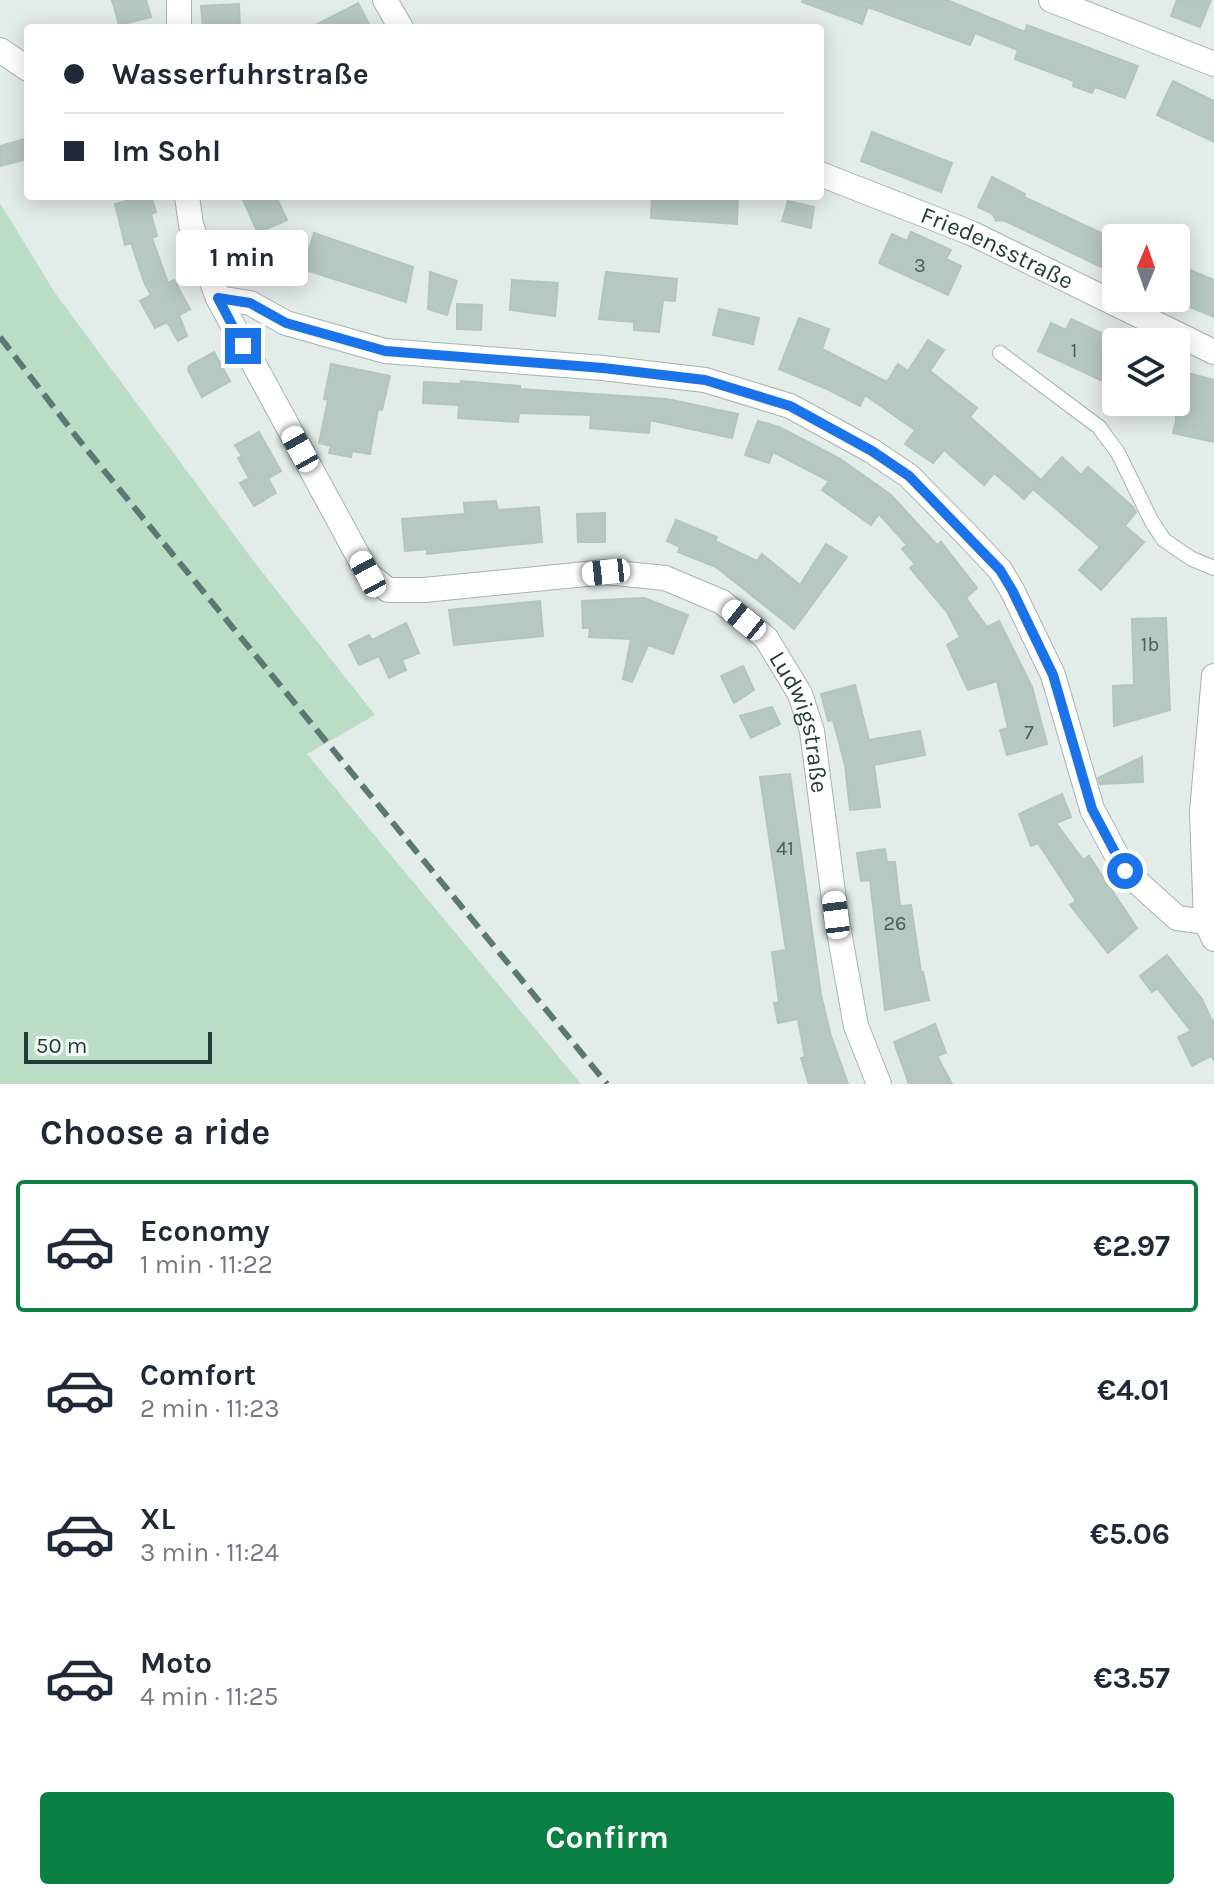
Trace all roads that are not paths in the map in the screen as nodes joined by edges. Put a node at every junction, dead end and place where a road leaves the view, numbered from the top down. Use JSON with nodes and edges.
{"nodes":[{"id":1,"x":179,"y":0,"type":"edge"},
{"id":2,"x":385,"y":0,"type":"edge"},
{"id":3,"x":1063,"y":2,"type":"edge"},
{"id":4,"x":179,"y":24,"type":"edge"},
{"id":5,"x":399,"y":24,"type":"edge"},
{"id":6,"x":0,"y":50,"type":"edge"},
{"id":7,"x":1214,"y":64,"type":"edge"},
{"id":8,"x":24,"y":66,"type":"edge"},
{"id":9,"x":824,"y":176,"type":"edge"},
{"id":10,"x":188,"y":200,"type":"edge"},
{"id":11,"x":218,"y":298,"type":"junction"},
{"id":12,"x":1214,"y":352,"type":"edge"},
{"id":13,"x":1000,"y":353,"type":"dead end"},
{"id":14,"x":1214,"y":568,"type":"edge"},
{"id":15,"x":1214,"y":676,"type":"edge"},
{"id":16,"x":1208,"y":812,"type":"edge"},
{"id":17,"x":1210,"y":930,"type":"edge"},
{"id":18,"x":879,"y":1084,"type":"edge"}],
"edges":[{"from":1,"to":4,"type":"street"},
{"from":2,"to":5,"type":"street"},
{"from":3,"to":7,"type":"street"},
{"from":6,"to":8,"type":"street"},
{"from":9,"to":12,"type":"street","name":"Friedensstraße"},
{"from":10,"to":11,"type":"street"},
{"from":11,"to":17,"type":"street"},
{"from":11,"to":18,"type":"street","name":"Ludwigstraße"},
{"from":13,"to":14,"type":"lane"},
{"from":15,"to":16,"type":"street"},
{"from":16,"to":17,"type":"street"}]}
